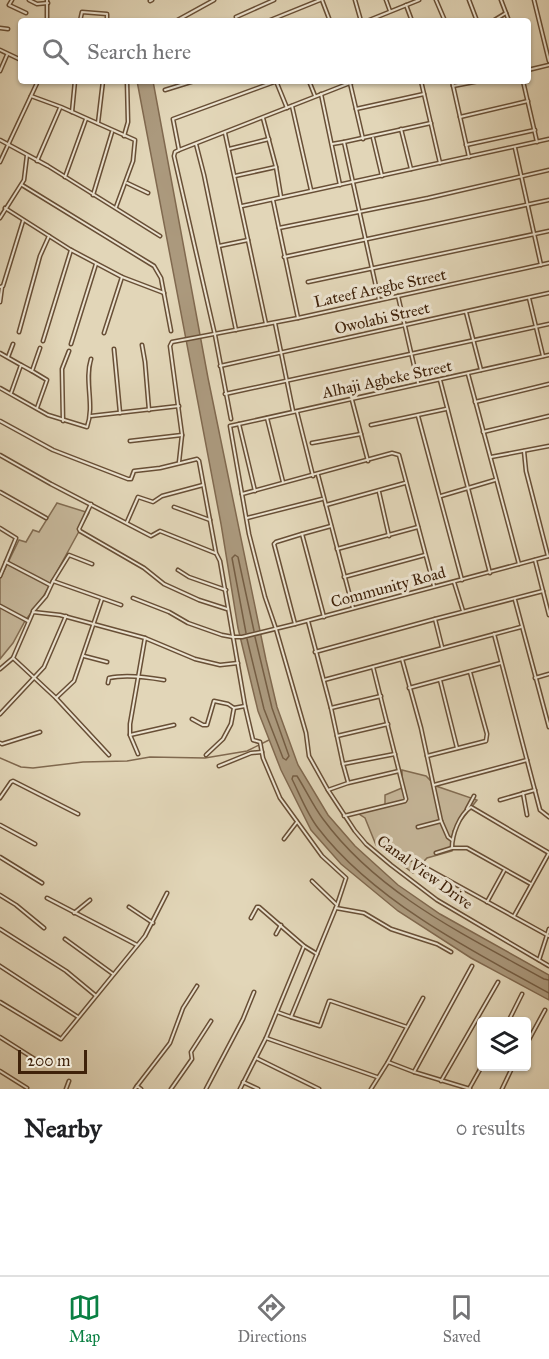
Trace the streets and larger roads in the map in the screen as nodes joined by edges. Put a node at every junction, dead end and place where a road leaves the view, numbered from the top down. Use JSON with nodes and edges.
{"nodes":[{"id":1,"x":12,"y":0,"type":"edge"},
{"id":2,"x":29,"y":0,"type":"edge"},
{"id":3,"x":214,"y":0,"type":"edge"},
{"id":4,"x":274,"y":0,"type":"edge"},
{"id":5,"x":321,"y":0,"type":"edge"},
{"id":6,"x":355,"y":0,"type":"edge"},
{"id":7,"x":386,"y":0,"type":"edge"},
{"id":8,"x":417,"y":0,"type":"edge"},
{"id":9,"x":436,"y":0,"type":"edge"},
{"id":10,"x":469,"y":0,"type":"edge"},
{"id":11,"x":501,"y":0,"type":"edge"},
{"id":12,"x":534,"y":0,"type":"edge"},
{"id":13,"x":41,"y":1,"type":"edge"},
{"id":14,"x":48,"y":1,"type":"edge"},
{"id":15,"x":405,"y":5,"type":"junction"},
{"id":16,"x":391,"y":12,"type":"junction"},
{"id":17,"x":26,"y":13,"type":"dead end"},
{"id":18,"x":506,"y":14,"type":"junction"},
{"id":19,"x":284,"y":16,"type":"joint"},
{"id":20,"x":378,"y":16,"type":"joint"},
{"id":21,"x":236,"y":17,"type":"dead end"},
{"id":22,"x":48,"y":18,"type":"edge"},
{"id":23,"x":81,"y":18,"type":"edge"},
{"id":24,"x":108,"y":18,"type":"edge"},
{"id":25,"x":181,"y":18,"type":"edge"},
{"id":26,"x":278,"y":18,"type":"edge"},
{"id":27,"x":329,"y":18,"type":"edge"},
{"id":28,"x":360,"y":18,"type":"edge"},
{"id":29,"x":374,"y":18,"type":"edge"},
{"id":30,"x":411,"y":18,"type":"edge"},
{"id":31,"x":444,"y":18,"type":"edge"},
{"id":32,"x":476,"y":18,"type":"edge"},
{"id":33,"x":499,"y":18,"type":"edge"},
{"id":34,"x":508,"y":18,"type":"edge"},
{"id":35,"x":0,"y":28,"type":"edge"},
{"id":36,"x":9,"y":29,"type":"dead end"},
{"id":37,"x":0,"y":50,"type":"edge"},
{"id":38,"x":8,"y":54,"type":"junction"},
{"id":39,"x":18,"y":59,"type":"edge"},
{"id":40,"x":549,"y":63,"type":"edge"},
{"id":41,"x":531,"y":69,"type":"edge"},
{"id":42,"x":0,"y":71,"type":"edge"},
{"id":43,"x":37,"y":84,"type":"edge"},
{"id":44,"x":75,"y":84,"type":"edge"},
{"id":45,"x":103,"y":84,"type":"edge"},
{"id":46,"x":127,"y":84,"type":"edge"},
{"id":47,"x":184,"y":84,"type":"edge"},
{"id":48,"x":269,"y":84,"type":"edge"},
{"id":49,"x":278,"y":84,"type":"edge"},
{"id":50,"x":310,"y":84,"type":"edge"},
{"id":51,"x":346,"y":84,"type":"edge"},
{"id":52,"x":350,"y":84,"type":"edge"},
{"id":53,"x":422,"y":84,"type":"edge"},
{"id":54,"x":463,"y":84,"type":"edge"},
{"id":55,"x":525,"y":84,"type":"edge"},
{"id":56,"x":343,"y":85,"type":"joint"},
{"id":57,"x":453,"y":86,"type":"joint"},
{"id":58,"x":165,"y":90,"type":"dead end"},
{"id":59,"x":321,"y":94,"type":"junction"},
{"id":60,"x":424,"y":94,"type":"junction"},
{"id":61,"x":31,"y":96,"type":"junction"},
{"id":62,"x":315,"y":96,"type":"junction"},
{"id":63,"x":528,"y":101,"type":"junction"},
{"id":64,"x":292,"y":106,"type":"junction"},
{"id":65,"x":61,"y":107,"type":"junction"},
{"id":66,"x":287,"y":108,"type":"junction"},
{"id":67,"x":356,"y":109,"type":"junction"},
{"id":68,"x":72,"y":112,"type":"junction"},
{"id":69,"x":263,"y":117,"type":"junction"},
{"id":70,"x":460,"y":117,"type":"junction"},
{"id":71,"x":86,"y":118,"type":"junction"},
{"id":72,"x":98,"y":123,"type":"junction"},
{"id":73,"x":431,"y":123,"type":"junction"},
{"id":74,"x":401,"y":129,"type":"junction"},
{"id":75,"x":535,"y":130,"type":"junction"},
{"id":76,"x":112,"y":131,"type":"junction"},
{"id":77,"x":225,"y":133,"type":"junction"},
{"id":78,"x":124,"y":136,"type":"junction"},
{"id":79,"x":372,"y":136,"type":"junction"},
{"id":80,"x":269,"y":139,"type":"junction"},
{"id":81,"x":363,"y":139,"type":"junction"},
{"id":82,"x":549,"y":139,"type":"edge"},
{"id":83,"x":0,"y":140,"type":"edge"},
{"id":84,"x":344,"y":142,"type":"junction"},
{"id":85,"x":537,"y":142,"type":"junction"},
{"id":86,"x":9,"y":143,"type":"junction"},
{"id":87,"x":196,"y":144,"type":"junction"},
{"id":88,"x":332,"y":144,"type":"junction"},
{"id":89,"x":466,"y":145,"type":"junction"},
{"id":90,"x":515,"y":147,"type":"junction"},
{"id":91,"x":229,"y":149,"type":"junction"},
{"id":92,"x":179,"y":150,"type":"junction"},
{"id":93,"x":27,"y":155,"type":"junction"},
{"id":94,"x":469,"y":157,"type":"junction"},
{"id":95,"x":37,"y":161,"type":"junction"},
{"id":96,"x":0,"y":162,"type":"edge"},
{"id":97,"x":440,"y":163,"type":"junction"},
{"id":98,"x":276,"y":167,"type":"junction"},
{"id":99,"x":411,"y":169,"type":"junction"},
{"id":100,"x":549,"y":170,"type":"edge"},
{"id":101,"x":235,"y":176,"type":"junction"},
{"id":102,"x":382,"y":176,"type":"junction"},
{"id":103,"x":65,"y":177,"type":"junction"},
{"id":104,"x":521,"y":177,"type":"junction"},
{"id":105,"x":354,"y":181,"type":"junction"},
{"id":106,"x":127,"y":183,"type":"junction"},
{"id":107,"x":22,"y":184,"type":"junction"},
{"id":108,"x":340,"y":185,"type":"junction"},
{"id":109,"x":311,"y":190,"type":"junction"},
{"id":110,"x":148,"y":193,"type":"dead end"},
{"id":111,"x":93,"y":195,"type":"junction"},
{"id":112,"x":281,"y":197,"type":"junction"},
{"id":113,"x":272,"y":200,"type":"junction"},
{"id":114,"x":549,"y":200,"type":"edge"},
{"id":115,"x":528,"y":205,"type":"junction"},
{"id":116,"x":242,"y":206,"type":"junction"},
{"id":117,"x":5,"y":208,"type":"junction"},
{"id":118,"x":116,"y":208,"type":"junction"},
{"id":119,"x":360,"y":211,"type":"junction"},
{"id":120,"x":0,"y":218,"type":"edge"},
{"id":121,"x":23,"y":221,"type":"junction"},
{"id":122,"x":279,"y":228,"type":"junction"},
{"id":123,"x":549,"y":231,"type":"edge"},
{"id":124,"x":535,"y":234,"type":"junction"},
{"id":125,"x":49,"y":236,"type":"junction"},
{"id":126,"x":160,"y":236,"type":"dead end"},
{"id":127,"x":250,"y":240,"type":"junction"},
{"id":128,"x":366,"y":240,"type":"junction"},
{"id":129,"x":219,"y":246,"type":"junction"},
{"id":130,"x":71,"y":250,"type":"junction"},
{"id":131,"x":284,"y":257,"type":"junction"},
{"id":132,"x":549,"y":263,"type":"edge"},
{"id":133,"x":96,"y":264,"type":"junction"},
{"id":134,"x":541,"y":265,"type":"junction"},
{"id":135,"x":372,"y":269,"type":"junction"},
{"id":136,"x":122,"y":277,"type":"junction"},
{"id":137,"x":308,"y":282,"type":"dead end"},
{"id":138,"x":1,"y":287,"type":"edge"},
{"id":139,"x":164,"y":293,"type":"junction"},
{"id":140,"x":549,"y":293,"type":"edge"},
{"id":141,"x":398,"y":296,"type":"junction"},
{"id":142,"x":529,"y":297,"type":"junction"},
{"id":143,"x":379,"y":300,"type":"junction"},
{"id":144,"x":0,"y":302,"type":"edge"},
{"id":145,"x":466,"y":312,"type":"junction"},
{"id":146,"x":298,"y":318,"type":"junction"},
{"id":147,"x":275,"y":322,"type":"junction"},
{"id":148,"x":267,"y":324,"type":"junction"},
{"id":149,"x":549,"y":324,"type":"edge"},
{"id":150,"x":405,"y":326,"type":"junction"},
{"id":151,"x":537,"y":327,"type":"junction"},
{"id":152,"x":236,"y":330,"type":"junction"},
{"id":153,"x":171,"y":331,"type":"dead end"},
{"id":154,"x":18,"y":332,"type":"dead end"},
{"id":155,"x":104,"y":333,"type":"dead end"},
{"id":156,"x":215,"y":334,"type":"junction"},
{"id":157,"x":42,"y":341,"type":"dead end"},
{"id":158,"x":474,"y":341,"type":"junction"},
{"id":159,"x":13,"y":344,"type":"dead end"},
{"id":160,"x":71,"y":344,"type":"dead end"},
{"id":161,"x":142,"y":345,"type":"dead end"},
{"id":162,"x":40,"y":348,"type":"dead end"},
{"id":163,"x":114,"y":349,"type":"dead end"},
{"id":164,"x":69,"y":351,"type":"dead end"},
{"id":165,"x":0,"y":353,"type":"edge"},
{"id":166,"x":280,"y":353,"type":"junction"},
{"id":167,"x":411,"y":354,"type":"junction"},
{"id":168,"x":549,"y":355,"type":"edge"},
{"id":169,"x":543,"y":356,"type":"junction"},
{"id":170,"x":8,"y":357,"type":"junction"},
{"id":171,"x":91,"y":359,"type":"dead end"},
{"id":172,"x":21,"y":365,"type":"junction"},
{"id":173,"x":220,"y":366,"type":"junction"},
{"id":174,"x":32,"y":371,"type":"junction"},
{"id":175,"x":481,"y":371,"type":"junction"},
{"id":176,"x":468,"y":374,"type":"junction"},
{"id":177,"x":440,"y":380,"type":"junction"},
{"id":178,"x":287,"y":381,"type":"junction"},
{"id":179,"x":418,"y":383,"type":"junction"},
{"id":180,"x":549,"y":384,"type":"edge"},
{"id":181,"x":0,"y":388,"type":"edge"},
{"id":182,"x":11,"y":393,"type":"junction"},
{"id":183,"x":225,"y":394,"type":"junction"},
{"id":184,"x":352,"y":399,"type":"junction"},
{"id":185,"x":475,"y":402,"type":"junction"},
{"id":186,"x":179,"y":406,"type":"junction"},
{"id":187,"x":37,"y":408,"type":"junction"},
{"id":188,"x":446,"y":409,"type":"junction"},
{"id":189,"x":149,"y":410,"type":"junction"},
{"id":190,"x":295,"y":411,"type":"junction"},
{"id":191,"x":120,"y":413,"type":"junction"},
{"id":192,"x":91,"y":416,"type":"junction"},
{"id":193,"x":549,"y":416,"type":"edge"},
{"id":194,"x":418,"y":417,"type":"junction"},
{"id":195,"x":267,"y":418,"type":"junction"},
{"id":196,"x":231,"y":419,"type":"dead end"},
{"id":197,"x":63,"y":420,"type":"junction"},
{"id":198,"x":0,"y":421,"type":"edge"},
{"id":199,"x":239,"y":423,"type":"junction"},
{"id":200,"x":371,"y":425,"type":"dead end"},
{"id":201,"x":230,"y":426,"type":"joint"},
{"id":202,"x":483,"y":432,"type":"junction"},
{"id":203,"x":361,"y":434,"type":"junction"},
{"id":204,"x":182,"y":435,"type":"junction"},
{"id":205,"x":130,"y":441,"type":"dead end"},
{"id":206,"x":312,"y":443,"type":"dead end"},
{"id":207,"x":549,"y":446,"type":"edge"},
{"id":208,"x":524,"y":451,"type":"junction"},
{"id":209,"x":0,"y":456,"type":"edge"},
{"id":210,"x":490,"y":458,"type":"junction"},
{"id":211,"x":368,"y":461,"type":"junction"},
{"id":212,"x":179,"y":462,"type":"junction"},
{"id":213,"x":318,"y":475,"type":"junction"},
{"id":214,"x":313,"y":476,"type":"junction"},
{"id":215,"x":496,"y":480,"type":"junction"},
{"id":216,"x":284,"y":483,"type":"junction"},
{"id":217,"x":405,"y":483,"type":"junction"},
{"id":218,"x":203,"y":485,"type":"junction"},
{"id":219,"x":469,"y":487,"type":"junction"},
{"id":220,"x":255,"y":490,"type":"junction"},
{"id":221,"x":379,"y":490,"type":"junction"},
{"id":222,"x":0,"y":492,"type":"edge"},
{"id":223,"x":242,"y":494,"type":"junction"},
{"id":224,"x":441,"y":496,"type":"junction"},
{"id":225,"x":323,"y":499,"type":"junction"},
{"id":226,"x":91,"y":504,"type":"junction"},
{"id":227,"x":326,"y":505,"type":"junction"},
{"id":228,"x":174,"y":507,"type":"dead end"},
{"id":229,"x":46,"y":518,"type":"dead end"},
{"id":230,"x":247,"y":518,"type":"junction"},
{"id":231,"x":210,"y":520,"type":"junction"},
{"id":232,"x":127,"y":523,"type":"junction"},
{"id":233,"x":331,"y":526,"type":"junction"},
{"id":234,"x":418,"y":527,"type":"junction"},
{"id":235,"x":0,"y":528,"type":"edge"},
{"id":236,"x":302,"y":534,"type":"junction"},
{"id":237,"x":390,"y":536,"type":"junction"},
{"id":238,"x":338,"y":549,"type":"junction"},
{"id":239,"x":216,"y":553,"type":"junction"},
{"id":240,"x":426,"y":555,"type":"junction"},
{"id":241,"x":548,"y":556,"type":"edge"},
{"id":242,"x":535,"y":560,"type":"junction"},
{"id":243,"x":6,"y":562,"type":"junction"},
{"id":244,"x":92,"y":564,"type":"dead end"},
{"id":245,"x":519,"y":564,"type":"junction"},
{"id":246,"x":178,"y":570,"type":"dead end"},
{"id":247,"x":490,"y":573,"type":"junction"},
{"id":248,"x":0,"y":576,"type":"edge"},
{"id":249,"x":344,"y":577,"type":"junction"},
{"id":250,"x":462,"y":580,"type":"junction"},
{"id":251,"x":454,"y":582,"type":"junction"},
{"id":252,"x":52,"y":583,"type":"junction"},
{"id":253,"x":434,"y":586,"type":"junction"},
{"id":254,"x":226,"y":590,"type":"junction"},
{"id":255,"x":543,"y":591,"type":"junction"},
{"id":256,"x":133,"y":598,"type":"dead end"},
{"id":257,"x":102,"y":599,"type":"junction"},
{"id":258,"x":515,"y":599,"type":"junction"},
{"id":259,"x":120,"y":605,"type":"dead end"},
{"id":260,"x":0,"y":606,"type":"edge"},
{"id":261,"x":227,"y":609,"type":"junction"},
{"id":262,"x":353,"y":609,"type":"junction"},
{"id":263,"x":463,"y":611,"type":"junction"},
{"id":264,"x":33,"y":612,"type":"junction"},
{"id":265,"x":549,"y":615,"type":"edge"},
{"id":266,"x":66,"y":616,"type":"junction"},
{"id":267,"x":324,"y":617,"type":"junction"},
{"id":268,"x":435,"y":619,"type":"junction"},
{"id":269,"x":28,"y":621,"type":"junction"},
{"id":270,"x":308,"y":621,"type":"junction"},
{"id":271,"x":296,"y":624,"type":"junction"},
{"id":272,"x":94,"y":625,"type":"junction"},
{"id":273,"x":521,"y":627,"type":"junction"},
{"id":274,"x":276,"y":629,"type":"junction"},
{"id":275,"x":494,"y":634,"type":"junction"},
{"id":276,"x":233,"y":637,"type":"junction"},
{"id":277,"x":145,"y":638,"type":"junction"},
{"id":278,"x":442,"y":647,"type":"junction"},
{"id":279,"x":315,"y":652,"type":"junction"},
{"id":280,"x":84,"y":656,"type":"junction"},
{"id":281,"x":12,"y":658,"type":"junction"},
{"id":282,"x":402,"y":659,"type":"junction"},
{"id":283,"x":107,"y":662,"type":"dead end"},
{"id":284,"x":238,"y":663,"type":"junction"},
{"id":285,"x":501,"y":663,"type":"junction"},
{"id":286,"x":373,"y":667,"type":"junction"},
{"id":287,"x":0,"y":669,"type":"edge"},
{"id":288,"x":470,"y":672,"type":"junction"},
{"id":289,"x":549,"y":674,"type":"edge"},
{"id":290,"x":138,"y":677,"type":"junction"},
{"id":291,"x":34,"y":678,"type":"junction"},
{"id":292,"x":535,"y":678,"type":"junction"},
{"id":293,"x":164,"y":680,"type":"dead end"},
{"id":294,"x":324,"y":680,"type":"junction"},
{"id":295,"x":440,"y":680,"type":"junction"},
{"id":296,"x":108,"y":683,"type":"dead end"},
{"id":297,"x":409,"y":688,"type":"junction"},
{"id":298,"x":381,"y":696,"type":"junction"},
{"id":299,"x":56,"y":698,"type":"junction"},
{"id":300,"x":549,"y":705,"type":"edge"},
{"id":301,"x":245,"y":706,"type":"junction"},
{"id":302,"x":544,"y":707,"type":"junction"},
{"id":303,"x":234,"y":708,"type":"junction"},
{"id":304,"x":331,"y":708,"type":"junction"},
{"id":305,"x":0,"y":714,"type":"edge"},
{"id":306,"x":192,"y":719,"type":"dead end"},
{"id":307,"x":388,"y":724,"type":"junction"},
{"id":308,"x":174,"y":725,"type":"dead end"},
{"id":309,"x":549,"y":728,"type":"edge"},
{"id":310,"x":40,"y":732,"type":"dead end"},
{"id":311,"x":130,"y":735,"type":"junction"},
{"id":312,"x":337,"y":736,"type":"junction"},
{"id":313,"x":0,"y":743,"type":"edge"},
{"id":314,"x":457,"y":748,"type":"junction"},
{"id":315,"x":262,"y":750,"type":"junction"},
{"id":316,"x":138,"y":754,"type":"dead end"},
{"id":317,"x":395,"y":754,"type":"junction"},
{"id":318,"x":109,"y":755,"type":"dead end"},
{"id":319,"x":206,"y":755,"type":"dead end"},
{"id":320,"x":427,"y":756,"type":"junction"},
{"id":321,"x":527,"y":760,"type":"junction"},
{"id":322,"x":343,"y":764,"type":"junction"},
{"id":323,"x":219,"y":766,"type":"dead end"},
{"id":324,"x":399,"y":771,"type":"junction"},
{"id":325,"x":348,"y":783,"type":"junction"},
{"id":326,"x":434,"y":784,"type":"junction"},
{"id":327,"x":328,"y":790,"type":"junction"},
{"id":328,"x":535,"y":790,"type":"junction"},
{"id":329,"x":523,"y":793,"type":"junction"},
{"id":330,"x":1,"y":795,"type":"edge"},
{"id":331,"x":474,"y":796,"type":"dead end"},
{"id":332,"x":500,"y":800,"type":"dead end"},
{"id":333,"x":467,"y":809,"type":"junction"},
{"id":334,"x":78,"y":814,"type":"dead end"},
{"id":335,"x":527,"y":814,"type":"dead end"},
{"id":336,"x":344,"y":816,"type":"junction"},
{"id":337,"x":549,"y":817,"type":"edge"},
{"id":338,"x":441,"y":821,"type":"junction"},
{"id":339,"x":297,"y":822,"type":"junction"},
{"id":340,"x":0,"y":825,"type":"edge"},
{"id":341,"x":418,"y":827,"type":"dead end"},
{"id":342,"x":284,"y":839,"type":"dead end"},
{"id":343,"x":452,"y":840,"type":"junction"},
{"id":344,"x":35,"y":844,"type":"dead end"},
{"id":345,"x":452,"y":848,"type":"junction"},
{"id":346,"x":436,"y":853,"type":"dead end"},
{"id":347,"x":549,"y":853,"type":"edge"},
{"id":348,"x":0,"y":857,"type":"edge"},
{"id":349,"x":407,"y":860,"type":"dead end"},
{"id":350,"x":505,"y":870,"type":"junction"},
{"id":351,"x":312,"y":881,"type":"dead end"},
{"id":352,"x":42,"y":884,"type":"dead end"},
{"id":353,"x":531,"y":884,"type":"junction"},
{"id":354,"x":167,"y":893,"type":"dead end"},
{"id":355,"x":0,"y":895,"type":"edge"},
{"id":356,"x":47,"y":898,"type":"dead end"},
{"id":357,"x":90,"y":900,"type":"dead end"},
{"id":358,"x":487,"y":903,"type":"junction"},
{"id":359,"x":337,"y":907,"type":"junction"},
{"id":360,"x":129,"y":908,"type":"dead end"},
{"id":361,"x":74,"y":913,"type":"junction"},
{"id":362,"x":513,"y":917,"type":"junction"},
{"id":363,"x":251,"y":918,"type":"dead end"},
{"id":364,"x":153,"y":923,"type":"junction"},
{"id":365,"x":281,"y":925,"type":"junction"},
{"id":366,"x":44,"y":928,"type":"dead end"},
{"id":367,"x":549,"y":928,"type":"edge"},
{"id":368,"x":0,"y":929,"type":"edge"},
{"id":369,"x":276,"y":934,"type":"dead end"},
{"id":370,"x":548,"y":935,"type":"edge"},
{"id":371,"x":65,"y":939,"type":"dead end"},
{"id":372,"x":137,"y":945,"type":"junction"},
{"id":373,"x":304,"y":946,"type":"junction"},
{"id":374,"x":451,"y":952,"type":"dead end"},
{"id":375,"x":317,"y":954,"type":"junction"},
{"id":376,"x":539,"y":960,"type":"junction"},
{"id":377,"x":0,"y":966,"type":"edge"},
{"id":378,"x":472,"y":966,"type":"dead end"},
{"id":379,"x":549,"y":966,"type":"edge"},
{"id":380,"x":113,"y":974,"type":"junction"},
{"id":381,"x":498,"y":982,"type":"dead end"},
{"id":382,"x":197,"y":986,"type":"dead end"},
{"id":383,"x":254,"y":992,"type":"dead end"},
{"id":384,"x":522,"y":994,"type":"dead end"},
{"id":385,"x":95,"y":995,"type":"junction"},
{"id":386,"x":423,"y":998,"type":"dead end"},
{"id":387,"x":0,"y":1002,"type":"edge"},
{"id":388,"x":545,"y":1010,"type":"dead end"},
{"id":389,"x":277,"y":1012,"type":"junction"},
{"id":390,"x":78,"y":1017,"type":"junction"},
{"id":391,"x":291,"y":1017,"type":"junction"},
{"id":392,"x":510,"y":1017,"type":"edge"},
{"id":393,"x":211,"y":1021,"type":"dead end"},
{"id":394,"x":407,"y":1027,"type":"junction"},
{"id":395,"x":531,"y":1036,"type":"edge"},
{"id":396,"x":0,"y":1037,"type":"edge"},
{"id":397,"x":266,"y":1038,"type":"junction"},
{"id":398,"x":256,"y":1058,"type":"junction"},
{"id":399,"x":388,"y":1062,"type":"junction"},
{"id":400,"x":41,"y":1064,"type":"dead end"},
{"id":401,"x":0,"y":1071,"type":"edge"},
{"id":402,"x":479,"y":1071,"type":"edge"},
{"id":403,"x":511,"y":1071,"type":"edge"},
{"id":404,"x":414,"y":1072,"type":"junction"},
{"id":405,"x":377,"y":1078,"type":"junction"},
{"id":406,"x":69,"y":1081,"type":"dead end"},
{"id":407,"x":441,"y":1081,"type":"junction"},
{"id":408,"x":243,"y":1082,"type":"junction"},
{"id":409,"x":27,"y":1088,"type":"edge"},
{"id":410,"x":136,"y":1088,"type":"edge"},
{"id":411,"x":66,"y":1089,"type":"edge"},
{"id":412,"x":141,"y":1089,"type":"edge"},
{"id":413,"x":171,"y":1089,"type":"edge"},
{"id":414,"x":206,"y":1089,"type":"edge"},
{"id":415,"x":240,"y":1089,"type":"edge"},
{"id":416,"x":258,"y":1089,"type":"edge"},
{"id":417,"x":319,"y":1089,"type":"edge"},
{"id":418,"x":371,"y":1089,"type":"edge"},
{"id":419,"x":470,"y":1089,"type":"edge"},
{"id":420,"x":502,"y":1089,"type":"edge"}],
"edges":[{"from":1,"to":17,"type":"street"},
{"from":2,"to":13,"type":"street"},
{"from":3,"to":25,"type":"street"},
{"from":4,"to":21,"type":"street"},
{"from":5,"to":19,"type":"street"},
{"from":5,"to":27,"type":"street"},
{"from":6,"to":28,"type":"street"},
{"from":7,"to":16,"type":"street"},
{"from":8,"to":15,"type":"street"},
{"from":9,"to":31,"type":"street"},
{"from":10,"to":32,"type":"street"},
{"from":11,"to":18,"type":"street"},
{"from":12,"to":40,"type":"street"},
{"from":13,"to":14,"type":"street"},
{"from":14,"to":22,"type":"street"},
{"from":15,"to":16,"type":"street"},
{"from":15,"to":30,"type":"street"},
{"from":16,"to":20,"type":"street"},
{"from":18,"to":33,"type":"street"},
{"from":18,"to":34,"type":"street"},
{"from":19,"to":26,"type":"street"},
{"from":20,"to":29,"type":"street"},
{"from":23,"to":24,"type":"street"},
{"from":35,"to":36,"type":"street"},
{"from":37,"to":38,"type":"street"},
{"from":38,"to":39,"type":"street"},
{"from":38,"to":42,"type":"street"},
{"from":40,"to":41,"type":"street"},
{"from":43,"to":61,"type":"street"},
{"from":44,"to":68,"type":"street"},
{"from":45,"to":72,"type":"street"},
{"from":46,"to":78,"type":"street"},
{"from":47,"to":58,"type":"street"},
{"from":48,"to":92,"type":"street"},
{"from":49,"to":66,"type":"street"},
{"from":50,"to":62,"type":"street"},
{"from":51,"to":56,"type":"street"},
{"from":52,"to":67,"type":"street"},
{"from":53,"to":60,"type":"street"},
{"from":54,"to":57,"type":"street"},
{"from":55,"to":63,"type":"street"},
{"from":56,"to":59,"type":"street"},
{"from":57,"to":70,"type":"street"},
{"from":59,"to":62,"type":"street"},
{"from":59,"to":88,"type":"street"},
{"from":60,"to":67,"type":"street"},
{"from":60,"to":73,"type":"street"},
{"from":61,"to":65,"type":"street"},
{"from":61,"to":86,"type":"street"},
{"from":62,"to":64,"type":"street"},
{"from":63,"to":70,"type":"street"},
{"from":63,"to":75,"type":"street"},
{"from":64,"to":66,"type":"street"},
{"from":64,"to":109,"type":"street"},
{"from":65,"to":68,"type":"street"},
{"from":65,"to":95,"type":"street"},
{"from":66,"to":69,"type":"street"},
{"from":67,"to":81,"type":"street"},
{"from":68,"to":71,"type":"street"},
{"from":69,"to":77,"type":"street"},
{"from":69,"to":80,"type":"street"},
{"from":70,"to":89,"type":"street"},
{"from":71,"to":72,"type":"street"},
{"from":71,"to":103,"type":"street"},
{"from":72,"to":76,"type":"street"},
{"from":73,"to":74,"type":"street"},
{"from":73,"to":97,"type":"street"},
{"from":74,"to":79,"type":"street"},
{"from":74,"to":99,"type":"street"},
{"from":75,"to":85,"type":"street"},
{"from":75,"to":89,"type":"street"},
{"from":76,"to":78,"type":"street"},
{"from":76,"to":111,"type":"street"},
{"from":77,"to":87,"type":"street"},
{"from":77,"to":91,"type":"street"},
{"from":78,"to":106,"type":"street"},
{"from":79,"to":81,"type":"street"},
{"from":79,"to":102,"type":"street"},
{"from":80,"to":91,"type":"street"},
{"from":80,"to":98,"type":"street"},
{"from":81,"to":84,"type":"street"},
{"from":82,"to":85,"type":"street"},
{"from":83,"to":86,"type":"street"},
{"from":84,"to":88,"type":"street"},
{"from":84,"to":105,"type":"street"},
{"from":85,"to":90,"type":"street"},
{"from":86,"to":93,"type":"street"},
{"from":86,"to":96,"type":"street"},
{"from":87,"to":92,"type":"street"},
{"from":87,"to":129,"type":"street"},
{"from":88,"to":108,"type":"street"},
{"from":89,"to":94,"type":"street"},
{"from":90,"to":94,"type":"street"},
{"from":90,"to":104,"type":"street"},
{"from":91,"to":101,"type":"street"},
{"from":92,"to":156,"type":"street"},
{"from":93,"to":95,"type":"street"},
{"from":93,"to":107,"type":"street"},
{"from":94,"to":97,"type":"street"},
{"from":95,"to":103,"type":"street"},
{"from":97,"to":99,"type":"street"},
{"from":98,"to":101,"type":"street"},
{"from":98,"to":112,"type":"street"},
{"from":99,"to":102,"type":"street"},
{"from":100,"to":104,"type":"street"},
{"from":101,"to":116,"type":"street"},
{"from":102,"to":105,"type":"street"},
{"from":103,"to":111,"type":"street"},
{"from":104,"to":115,"type":"street"},
{"from":104,"to":119,"type":"street"},
{"from":105,"to":108,"type":"street"},
{"from":105,"to":119,"type":"street"},
{"from":106,"to":110,"type":"street"},
{"from":106,"to":118,"type":"street"},
{"from":107,"to":117,"type":"street"},
{"from":107,"to":139,"type":"street"},
{"from":108,"to":109,"type":"street"},
{"from":109,"to":112,"type":"street"},
{"from":111,"to":118,"type":"street"},
{"from":112,"to":113,"type":"street"},
{"from":113,"to":116,"type":"street"},
{"from":113,"to":122,"type":"street"},
{"from":114,"to":115,"type":"street"},
{"from":115,"to":124,"type":"street"},
{"from":115,"to":128,"type":"street"},
{"from":116,"to":127,"type":"street"},
{"from":117,"to":120,"type":"street"},
{"from":117,"to":121,"type":"street"},
{"from":118,"to":126,"type":"street"},
{"from":119,"to":122,"type":"street"},
{"from":119,"to":128,"type":"street"},
{"from":121,"to":125,"type":"street"},
{"from":121,"to":138,"type":"street"},
{"from":122,"to":131,"type":"street"},
{"from":123,"to":124,"type":"street"},
{"from":124,"to":134,"type":"street"},
{"from":124,"to":135,"type":"street"},
{"from":125,"to":130,"type":"street"},
{"from":125,"to":154,"type":"street"},
{"from":127,"to":129,"type":"street"},
{"from":127,"to":148,"type":"street"},
{"from":128,"to":131,"type":"street"},
{"from":128,"to":135,"type":"street"},
{"from":129,"to":152,"type":"street"},
{"from":130,"to":133,"type":"street"},
{"from":130,"to":157,"type":"street"},
{"from":131,"to":146,"type":"street"},
{"from":132,"to":134,"type":"street","name":"Lateef Aregbe Street"},
{"from":133,"to":136,"type":"street"},
{"from":133,"to":160,"type":"street"},
{"from":134,"to":141,"type":"street","name":"Lateef Aregbe Street"},
{"from":135,"to":137,"type":"street"},
{"from":135,"to":143,"type":"street"},
{"from":136,"to":139,"type":"street"},
{"from":136,"to":155,"type":"street"},
{"from":138,"to":144,"type":"street"},
{"from":139,"to":153,"type":"street"},
{"from":140,"to":142,"type":"street","name":"Owolabi Street"},
{"from":141,"to":143,"type":"street","name":"Lateef Aregbe Street"},
{"from":141,"to":150,"type":"street"},
{"from":142,"to":145,"type":"street","name":"Owolabi Street"},
{"from":142,"to":151,"type":"street"},
{"from":143,"to":146,"type":"street","name":"Lateef Aregbe Street"},
{"from":145,"to":150,"type":"street","name":"Owolabi Street"},
{"from":145,"to":158,"type":"street"},
{"from":146,"to":147,"type":"street","name":"Lateef Aregbe Street"},
{"from":147,"to":148,"type":"street","name":"Lateef Aregbe Street"},
{"from":147,"to":166,"type":"street"},
{"from":148,"to":152,"type":"street","name":"Lateef Aregbe Street"},
{"from":149,"to":151,"type":"street"},
{"from":150,"to":166,"type":"street","name":"Owolabi Street"},
{"from":150,"to":167,"type":"street"},
{"from":151,"to":158,"type":"street"},
{"from":151,"to":169,"type":"street"},
{"from":152,"to":156,"type":"street","name":"Lateef Aregbe Street"},
{"from":156,"to":173,"type":"street"},
{"from":156,"to":186,"type":"street","name":"Lateef Aregbe Street"},
{"from":158,"to":167,"type":"street"},
{"from":158,"to":175,"type":"street"},
{"from":159,"to":170,"type":"street"},
{"from":161,"to":189,"type":"street"},
{"from":162,"to":174,"type":"street"},
{"from":163,"to":191,"type":"street"},
{"from":164,"to":197,"type":"street"},
{"from":165,"to":170,"type":"street"},
{"from":166,"to":173,"type":"street","name":"Owolabi Street"},
{"from":166,"to":178,"type":"street"},
{"from":167,"to":178,"type":"street"},
{"from":167,"to":179,"type":"street"},
{"from":168,"to":169,"type":"street","name":"Alhaji Agbeke Street"},
{"from":169,"to":175,"type":"street","name":"Alhaji Agbeke Street"},
{"from":170,"to":172,"type":"street"},
{"from":171,"to":192,"type":"street"},
{"from":172,"to":174,"type":"street"},
{"from":172,"to":182,"type":"street"},
{"from":173,"to":183,"type":"street"},
{"from":174,"to":187,"type":"street"},
{"from":175,"to":176,"type":"street","name":"Alhaji Agbeke Street"},
{"from":176,"to":177,"type":"street","name":"Alhaji Agbeke Street"},
{"from":176,"to":185,"type":"street"},
{"from":177,"to":179,"type":"street","name":"Alhaji Agbeke Street"},
{"from":177,"to":188,"type":"street"},
{"from":178,"to":183,"type":"street"},
{"from":178,"to":190,"type":"street"},
{"from":179,"to":184,"type":"street","name":"Alhaji Agbeke Street"},
{"from":180,"to":185,"type":"street"},
{"from":181,"to":182,"type":"street"},
{"from":182,"to":187,"type":"street"},
{"from":183,"to":196,"type":"street"},
{"from":184,"to":190,"type":"street","name":"Alhaji Agbeke Street"},
{"from":184,"to":203,"type":"street"},
{"from":185,"to":202,"type":"street"},
{"from":186,"to":189,"type":"street"},
{"from":186,"to":204,"type":"street"},
{"from":187,"to":197,"type":"street"},
{"from":188,"to":194,"type":"street"},
{"from":188,"to":219,"type":"street"},
{"from":189,"to":191,"type":"street"},
{"from":190,"to":195,"type":"street","name":"Alhaji Agbeke Street"},
{"from":190,"to":214,"type":"street"},
{"from":191,"to":192,"type":"street"},
{"from":192,"to":197,"type":"street"},
{"from":193,"to":202,"type":"street"},
{"from":194,"to":200,"type":"street"},
{"from":194,"to":224,"type":"street"},
{"from":195,"to":199,"type":"street","name":"Alhaji Agbeke Street"},
{"from":195,"to":216,"type":"street"},
{"from":198,"to":212,"type":"street"},
{"from":199,"to":201,"type":"street","name":"Alhaji Agbeke Street"},
{"from":199,"to":220,"type":"street"},
{"from":201,"to":223,"type":"street","name":"Canal View Drive"},
{"from":202,"to":210,"type":"street"},
{"from":203,"to":206,"type":"street"},
{"from":203,"to":211,"type":"street"},
{"from":204,"to":205,"type":"street"},
{"from":204,"to":212,"type":"street"},
{"from":207,"to":208,"type":"street"},
{"from":208,"to":210,"type":"street"},
{"from":208,"to":241,"type":"street"},
{"from":209,"to":226,"type":"street"},
{"from":210,"to":215,"type":"street"},
{"from":211,"to":213,"type":"street"},
{"from":211,"to":217,"type":"street"},
{"from":212,"to":218,"type":"street"},
{"from":213,"to":214,"type":"street"},
{"from":213,"to":225,"type":"street"},
{"from":214,"to":216,"type":"street"},
{"from":215,"to":219,"type":"street"},
{"from":215,"to":245,"type":"street"},
{"from":216,"to":220,"type":"street"},
{"from":217,"to":221,"type":"street"},
{"from":217,"to":234,"type":"street"},
{"from":218,"to":231,"type":"street"},
{"from":218,"to":232,"type":"street"},
{"from":219,"to":224,"type":"street"},
{"from":219,"to":247,"type":"street"},
{"from":220,"to":223,"type":"street"},
{"from":221,"to":227,"type":"street"},
{"from":221,"to":237,"type":"street"},
{"from":222,"to":229,"type":"street"},
{"from":223,"to":230,"type":"street","name":"Canal View Drive"},
{"from":224,"to":250,"type":"street"},
{"from":225,"to":227,"type":"street"},
{"from":225,"to":230,"type":"street"},
{"from":226,"to":232,"type":"street"},
{"from":226,"to":261,"type":"street"},
{"from":227,"to":233,"type":"street"},
{"from":228,"to":231,"type":"street"},
{"from":230,"to":274,"type":"street","name":"Canal View Drive"},
{"from":231,"to":239,"type":"street"},
{"from":232,"to":239,"type":"street"},
{"from":233,"to":236,"type":"street"},
{"from":233,"to":238,"type":"street"},
{"from":234,"to":237,"type":"street"},
{"from":234,"to":240,"type":"street"},
{"from":235,"to":243,"type":"street"},
{"from":236,"to":267,"type":"street"},
{"from":236,"to":271,"type":"street"},
{"from":237,"to":238,"type":"street"},
{"from":238,"to":249,"type":"street"},
{"from":239,"to":254,"type":"street"},
{"from":240,"to":249,"type":"street"},
{"from":240,"to":253,"type":"street"},
{"from":241,"to":242,"type":"street","name":"Community Road"},
{"from":242,"to":245,"type":"street","name":"Community Road"},
{"from":242,"to":255,"type":"street"},
{"from":243,"to":248,"type":"street"},
{"from":243,"to":252,"type":"street"},
{"from":244,"to":252,"type":"street"},
{"from":245,"to":247,"type":"street","name":"Community Road"},
{"from":246,"to":254,"type":"street"},
{"from":247,"to":250,"type":"street","name":"Community Road"},
{"from":249,"to":262,"type":"street"},
{"from":250,"to":251,"type":"street","name":"Community Road"},
{"from":251,"to":253,"type":"street","name":"Community Road"},
{"from":251,"to":263,"type":"street"},
{"from":252,"to":257,"type":"street"},
{"from":252,"to":264,"type":"street"},
{"from":253,"to":262,"type":"street","name":"Community Road"},
{"from":254,"to":261,"type":"street"},
{"from":255,"to":258,"type":"street"},
{"from":255,"to":265,"type":"street"},
{"from":256,"to":276,"type":"street","name":"Community Road"},
{"from":257,"to":259,"type":"street"},
{"from":257,"to":272,"type":"street"},
{"from":258,"to":263,"type":"street"},
{"from":258,"to":273,"type":"street"},
{"from":260,"to":269,"type":"street"},
{"from":261,"to":276,"type":"street"},
{"from":262,"to":267,"type":"street","name":"Community Road"},
{"from":263,"to":268,"type":"street"},
{"from":264,"to":266,"type":"street"},
{"from":264,"to":269,"type":"street"},
{"from":266,"to":272,"type":"street"},
{"from":266,"to":291,"type":"street"},
{"from":267,"to":270,"type":"street","name":"Community Road"},
{"from":268,"to":278,"type":"street"},
{"from":268,"to":279,"type":"street"},
{"from":269,"to":281,"type":"street"},
{"from":270,"to":271,"type":"street","name":"Community Road"},
{"from":270,"to":279,"type":"street"},
{"from":271,"to":274,"type":"street","name":"Community Road"},
{"from":272,"to":277,"type":"street"},
{"from":272,"to":280,"type":"street"},
{"from":273,"to":275,"type":"street"},
{"from":273,"to":292,"type":"street"},
{"from":274,"to":276,"type":"street","name":"Community Road"},
{"from":274,"to":327,"type":"street","name":"Canal View Drive"},
{"from":275,"to":278,"type":"street"},
{"from":275,"to":285,"type":"street"},
{"from":276,"to":284,"type":"street"},
{"from":277,"to":284,"type":"street"},
{"from":277,"to":290,"type":"street"},
{"from":278,"to":282,"type":"street"},
{"from":279,"to":294,"type":"street"},
{"from":280,"to":283,"type":"street"},
{"from":280,"to":299,"type":"street"},
{"from":281,"to":287,"type":"street"},
{"from":281,"to":291,"type":"street"},
{"from":282,"to":286,"type":"street"},
{"from":282,"to":297,"type":"street"},
{"from":284,"to":301,"type":"street"},
{"from":285,"to":288,"type":"street"},
{"from":285,"to":321,"type":"street"},
{"from":286,"to":294,"type":"street"},
{"from":286,"to":298,"type":"street"},
{"from":288,"to":295,"type":"street"},
{"from":288,"to":314,"type":"street"},
{"from":289,"to":292,"type":"street"},
{"from":290,"to":293,"type":"street"},
{"from":290,"to":296,"type":"street"},
{"from":290,"to":311,"type":"street"},
{"from":291,"to":299,"type":"street"},
{"from":291,"to":305,"type":"street"},
{"from":292,"to":302,"type":"street"},
{"from":294,"to":304,"type":"street"},
{"from":295,"to":297,"type":"street"},
{"from":295,"to":314,"type":"street"},
{"from":297,"to":320,"type":"street"},
{"from":298,"to":304,"type":"street"},
{"from":298,"to":307,"type":"street"},
{"from":299,"to":318,"type":"street"},
{"from":300,"to":302,"type":"street"},
{"from":301,"to":303,"type":"street"},
{"from":301,"to":315,"type":"street"},
{"from":302,"to":309,"type":"street"},
{"from":303,"to":306,"type":"street"},
{"from":303,"to":319,"type":"street"},
{"from":304,"to":312,"type":"street"},
{"from":307,"to":312,"type":"street"},
{"from":307,"to":317,"type":"street"},
{"from":308,"to":311,"type":"street"},
{"from":310,"to":313,"type":"street"},
{"from":311,"to":316,"type":"street"},
{"from":312,"to":322,"type":"street"},
{"from":314,"to":320,"type":"street"},
{"from":315,"to":323,"type":"street"},
{"from":315,"to":339,"type":"street"},
{"from":317,"to":322,"type":"street"},
{"from":317,"to":324,"type":"street"},
{"from":320,"to":326,"type":"street"},
{"from":321,"to":326,"type":"street"},
{"from":321,"to":328,"type":"street"},
{"from":322,"to":325,"type":"street"},
{"from":324,"to":325,"type":"street"},
{"from":324,"to":336,"type":"street"},
{"from":325,"to":327,"type":"street"},
{"from":326,"to":338,"type":"street"},
{"from":327,"to":336,"type":"street","name":"Canal View Drive"},
{"from":328,"to":329,"type":"street"},
{"from":328,"to":337,"type":"street"},
{"from":329,"to":332,"type":"street"},
{"from":329,"to":335,"type":"street"},
{"from":330,"to":334,"type":"street"},
{"from":331,"to":333,"type":"street"},
{"from":333,"to":343,"type":"street"},
{"from":333,"to":347,"type":"street"},
{"from":336,"to":376,"type":"street","name":"Canal View Drive"},
{"from":338,"to":341,"type":"street"},
{"from":338,"to":343,"type":"street"},
{"from":339,"to":342,"type":"street"},
{"from":339,"to":359,"type":"street"},
{"from":340,"to":344,"type":"street"},
{"from":343,"to":345,"type":"street"},
{"from":345,"to":346,"type":"street"},
{"from":345,"to":350,"type":"street"},
{"from":347,"to":353,"type":"street"},
{"from":348,"to":352,"type":"street"},
{"from":349,"to":358,"type":"street"},
{"from":350,"to":353,"type":"street"},
{"from":350,"to":358,"type":"street"},
{"from":351,"to":359,"type":"street"},
{"from":353,"to":362,"type":"street"},
{"from":354,"to":364,"type":"street"},
{"from":355,"to":366,"type":"street"},
{"from":356,"to":361,"type":"street"},
{"from":357,"to":361,"type":"street"},
{"from":358,"to":362,"type":"street"},
{"from":359,"to":374,"type":"street"},
{"from":359,"to":375,"type":"street"},
{"from":360,"to":364,"type":"street"},
{"from":361,"to":372,"type":"street"},
{"from":362,"to":370,"type":"street"},
{"from":363,"to":365,"type":"street"},
{"from":364,"to":372,"type":"street"},
{"from":365,"to":369,"type":"street"},
{"from":365,"to":373,"type":"street"},
{"from":367,"to":370,"type":"street"},
{"from":368,"to":385,"type":"street"},
{"from":370,"to":376,"type":"street"},
{"from":371,"to":380,"type":"street"},
{"from":372,"to":380,"type":"street"},
{"from":373,"to":375,"type":"street"},
{"from":373,"to":389,"type":"street"},
{"from":375,"to":391,"type":"street"},
{"from":376,"to":379,"type":"street","name":"Canal View Drive"},
{"from":377,"to":390,"type":"street"},
{"from":378,"to":404,"type":"street"},
{"from":380,"to":385,"type":"street"},
{"from":381,"to":407,"type":"street"},
{"from":382,"to":410,"type":"street"},
{"from":383,"to":414,"type":"street"},
{"from":384,"to":392,"type":"street"},
{"from":385,"to":390,"type":"street"},
{"from":386,"to":394,"type":"street"},
{"from":387,"to":390,"type":"street"},
{"from":388,"to":395,"type":"street"},
{"from":389,"to":391,"type":"street"},
{"from":389,"to":397,"type":"street"},
{"from":391,"to":394,"type":"street"},
{"from":393,"to":413,"type":"street"},
{"from":394,"to":399,"type":"street"},
{"from":396,"to":400,"type":"street"},
{"from":397,"to":398,"type":"street"},
{"from":397,"to":405,"type":"street"},
{"from":398,"to":408,"type":"street"},
{"from":398,"to":417,"type":"street"},
{"from":399,"to":404,"type":"street"},
{"from":399,"to":405,"type":"street"},
{"from":401,"to":409,"type":"street"},
{"from":402,"to":419,"type":"street"},
{"from":403,"to":420,"type":"street"},
{"from":404,"to":407,"type":"street"},
{"from":405,"to":418,"type":"street"},
{"from":406,"to":411,"type":"street"},
{"from":407,"to":419,"type":"street"},
{"from":408,"to":415,"type":"street"},
{"from":408,"to":416,"type":"street"},
{"from":410,"to":412,"type":"street"}]}
